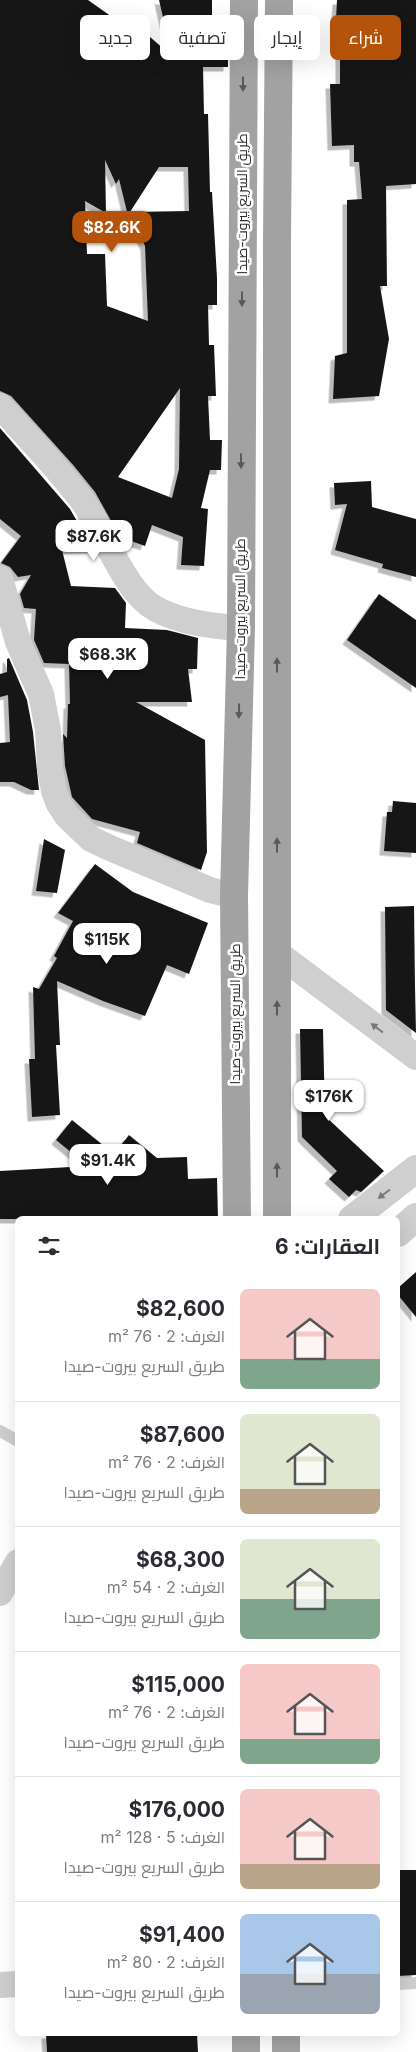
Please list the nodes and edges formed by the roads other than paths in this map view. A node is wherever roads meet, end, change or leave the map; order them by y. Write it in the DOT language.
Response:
graph roads {
  1 [pos="244,0"];
  2 [pos="279,0"];
  3 [pos="0,406"];
  4 [pos="0,578"];
  5 [pos="241,628"];
  6 [pos="234,896"];
  7 [pos="277,953"];
  8 [pos="416,1057"];
  9 [pos="416,1169"];
  10 [pos="237,1216"];
  11 [pos="277,1216"];
  12 [pos="356,1216"];
  13 [pos="416,1217"];
  14 [pos="400,1231"];
  15 [pos="0,1431"];
  16 [pos="15,1439"];
  17 [pos="416,1983"];
  18 [pos="15,1984"];
  19 [pos="400,1984"];
  20 [pos="0,1985"];
  21 [pos="246,2036"];
  22 [pos="286,2036"];
  23 [pos="246,2052"];
  24 [pos="286,2052"];
  1 -- 5 [label="highway, طريق السريع بيروت-صيدا, one-way"];
  7 -- 2 [label="highway, one-way"];
  3 -- 5 [label="street"];
  4 -- 6 [label="street"];
  5 -- 6 [label="highway, طريق السريع بيروت-صيدا, one-way"];
  6 -- 10 [label="highway, طريق السريع بيروت-صيدا"];
  8 -- 7 [label="street, one-way"];
  11 -- 7 [label="highway, one-way"];
  9 -- 12 [label="street, one-way"];
  13 -- 14 [label="street"];
  15 -- 16 [label="lane"];
  17 -- 19 [label="lane"];
  18 -- 20 [label="street"];
  21 -- 23 [label="highway"];
  22 -- 24 [label="highway"];
}
